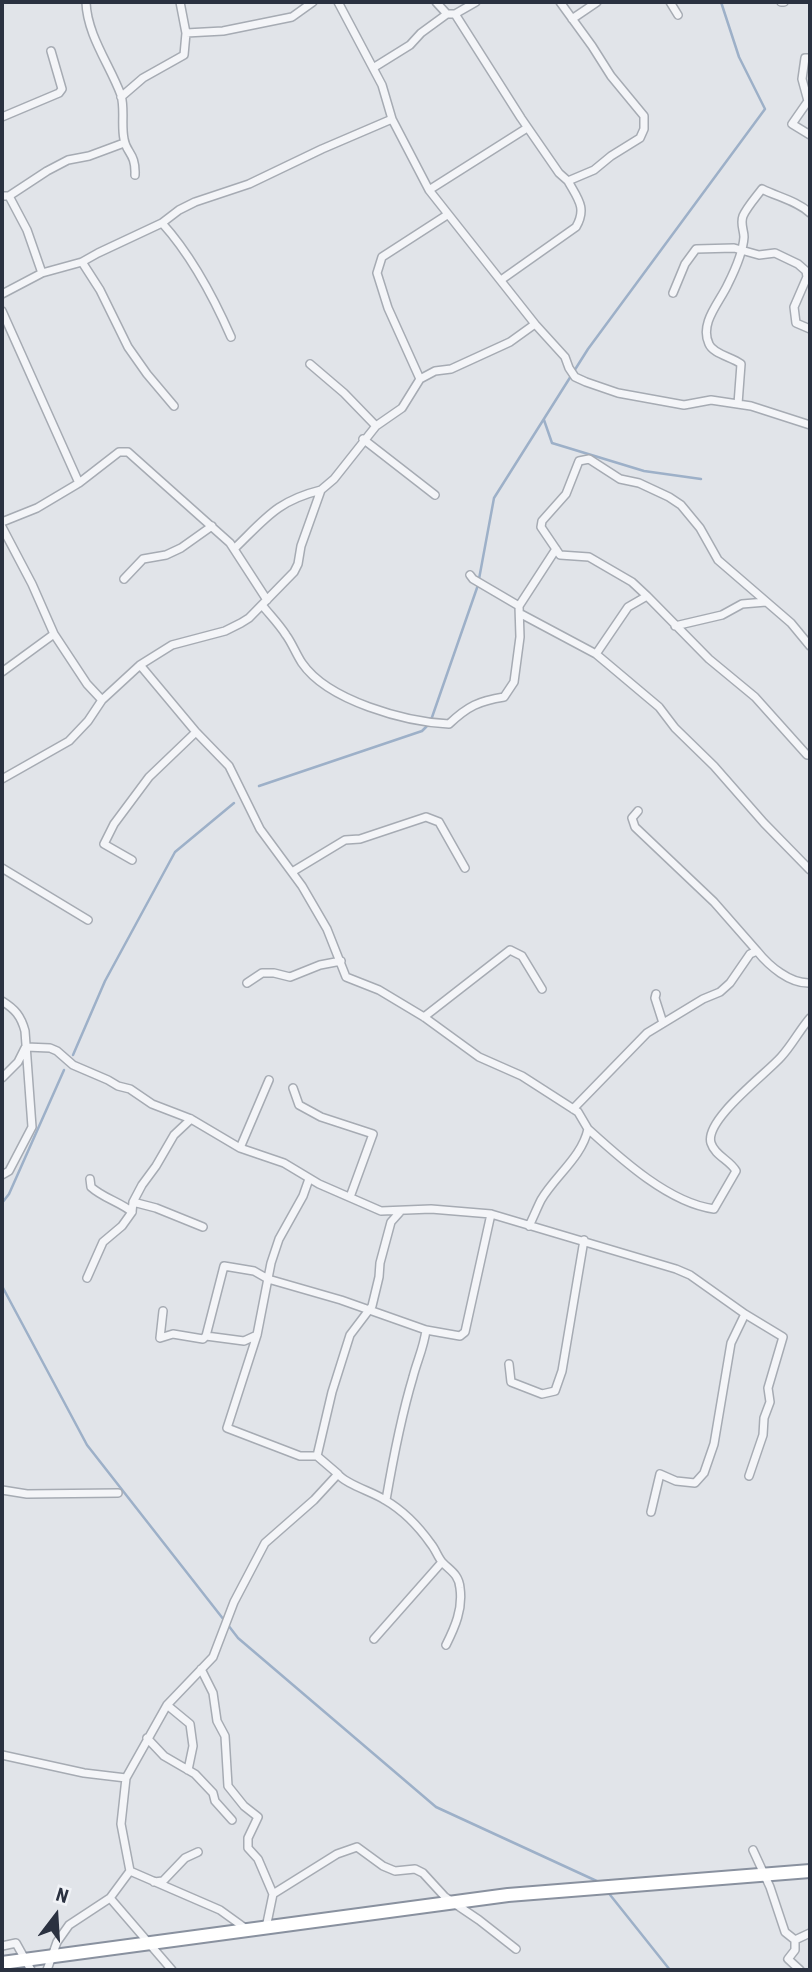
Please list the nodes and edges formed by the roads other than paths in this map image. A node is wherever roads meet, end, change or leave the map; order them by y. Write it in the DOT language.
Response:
graph roads {
  1 [pos="86,2"];
  2 [pos="180,2"];
  3 [pos="313,2"];
  4 [pos="338,2"];
  5 [pos="436,2"];
  6 [pos="476,2"];
  7 [pos="560,2"];
  8 [pos="597,2"];
  9 [pos="670,2"];
  10 [pos="451,14"];
  11 [pos="678,15"];
  12 [pos="572,19"];
  13 [pos="186,33"];
  14 [pos="51,51"];
  15 [pos="810,58"];
  16 [pos="373,68"];
  17 [pos="121,97"];
  18 [pos="2,117"];
  19 [pos="392,119"];
  20 [pos="527,128"];
  21 [pos="810,135"];
  22 [pos="124,143"];
  23 [pos="135,175"];
  24 [pos="568,181"];
  25 [pos="429,190"];
  26 [pos="5,196"];
  27 [pos="810,214"];
  28 [pos="447,215"];
  29 [pos="162,223"];
  30 [pos="741,248"];
  31 [pos="82,262"];
  32 [pos="42,273"];
  33 [pos="501,280"];
  34 [pos="673,293"];
  35 [pos="2,294"];
  36 [pos="2,311"];
  37 [pos="536,324"];
  38 [pos="810,329"];
  39 [pos="231,337"];
  40 [pos="310,364"];
  41 [pos="420,379"];
  42 [pos="738,404"];
  43 [pos="174,406"];
  44 [pos="810,425"];
  45 [pos="376,426"];
  46 [pos="363,439"];
  47 [pos="79,483"];
  48 [pos="321,490"];
  49 [pos="435,495"];
  50 [pos="2,524"];
  51 [pos="212,526"];
  52 [pos="235,548"];
  53 [pos="556,549"];
  54 [pos="470,575"];
  55 [pos="124,579"];
  56 [pos="647,596"];
  57 [pos="265,602"];
  58 [pos="765,602"];
  59 [pos="520,610"];
  60 [pos="675,626"];
  61 [pos="54,634"];
  62 [pos="810,646"];
  63 [pos="596,654"];
  64 [pos="140,665"];
  65 [pos="2,672"];
  66 [pos="102,700"];
  67 [pos="196,732"];
  68 [pos="810,755"];
  69 [pos="2,779"];
  70 [pos="638,811"];
  71 [pos="132,860"];
  72 [pos="465,868"];
  73 [pos="2,869"];
  74 [pos="810,870"];
  75 [pos="292,872"];
  76 [pos="88,920"];
  77 [pos="757,951"];
  78 [pos="341,961"];
  79 [pos="247,983"];
  80 [pos="810,983"];
  81 [pos="542,989"];
  82 [pos="656,993"];
  83 [pos="2,1001"];
  84 [pos="424,1017"];
  85 [pos="810,1018"];
  86 [pos="663,1023"];
  87 [pos="26,1047"];
  88 [pos="2,1078"];
  89 [pos="269,1080"];
  90 [pos="293,1088"];
  91 [pos="573,1109"];
  92 [pos="191,1119"];
  93 [pos="588,1129"];
  94 [pos="240,1148"];
  95 [pos="2,1175"];
  96 [pos="90,1179"];
  97 [pos="309,1179"];
  98 [pos="350,1197"];
  99 [pos="133,1202"];
  100 [pos="132,1212"];
  101 [pos="400,1212"];
  102 [pos="491,1214"];
  103 [pos="529,1226"];
  104 [pos="203,1227"];
  105 [pos="584,1240"];
  106 [pos="87,1278"];
  107 [pos="268,1279"];
  108 [pos="367,1310"];
  109 [pos="163,1311"];
  110 [pos="746,1314"];
  111 [pos="426,1330"];
  112 [pos="257,1335"];
  113 [pos="206,1336"];
  114 [pos="509,1364"];
  115 [pos="317,1456"];
  116 [pos="338,1474"];
  117 [pos="750,1476"];
  118 [pos="2,1490"];
  119 [pos="118,1493"];
  120 [pos="386,1500"];
  121 [pos="651,1512"];
  122 [pos="442,1562"];
  123 [pos="374,1639"];
  124 [pos="446,1645"];
  125 [pos="201,1669"];
  126 [pos="167,1705"];
  127 [pos="147,1738"];
  128 [pos="2,1755"];
  129 [pos="188,1770"];
  130 [pos="126,1778"];
  131 [pos="232,1820"];
  132 [pos="753,1850"];
  133 [pos="198,1852"];
  134 [pos="130,1871"];
  135 [pos="810,1871"];
  136 [pos="154,1882"];
  137 [pos="273,1894"];
  138 [pos="110,1898"];
  139 [pos="810,1933"];
  140 [pos="795,1940"];
  141 [pos="2,1946"];
  142 [pos="516,1949"];
  143 [pos="2,1963"];
  144 [pos="31,1970"];
  145 [pos="47,1970"];
  146 [pos="173,1970"];
  147 [pos="800,1970"];
  1 -- 17 [label="street"];
  2 -- 13 [label="street"];
  3 -- 13 [label="street"];
  4 -- 16 [label="street"];
  5 -- 10 [label="street"];
  6 -- 10 [label="street"];
  7 -- 12 [label="street"];
  8 -- 12 [label="street"];
  9 -- 11 [label="street"];
  10 -- 16 [label="street"];
  10 -- 20 [label="street"];
  12 -- 24 [label="street"];
  13 -- 17 [label="street"];
  14 -- 18 [label="street"];
  15 -- 21 [label="street"];
  16 -- 19 [label="street"];
  17 -- 22 [label="street"];
  19 -- 25 [label="street"];
  19 -- 29 [label="street"];
  20 -- 24 [label="street"];
  20 -- 25 [label="street"];
  22 -- 23 [label="street"];
  22 -- 26 [label="street"];
  24 -- 33 [label="street"];
  25 -- 28 [label="street"];
  26 -- 32 [label="street"];
  27 -- 30 [label="street"];
  28 -- 33 [label="street"];
  28 -- 41 [label="street"];
  29 -- 31 [label="street"];
  29 -- 39 [label="street"];
  30 -- 34 [label="street"];
  30 -- 38 [label="street"];
  30 -- 42 [label="street"];
  31 -- 32 [label="street"];
  31 -- 43 [label="street"];
  32 -- 35 [label="street"];
  33 -- 37 [label="street"];
  36 -- 47 [label="street"];
  37 -- 41 [label="street"];
  37 -- 42 [label="street"];
  40 -- 45 [label="street"];
  41 -- 45 [label="street"];
  42 -- 44 [label="street"];
  45 -- 46 [label="street"];
  46 -- 48 [label="street"];
  46 -- 49 [label="street"];
  47 -- 50 [label="street"];
  47 -- 51 [label="street"];
  48 -- 52 [label="street"];
  48 -- 57 [label="street"];
  50 -- 61 [label="street"];
  51 -- 52 [label="street"];
  51 -- 55 [label="street"];
  52 -- 57 [label="street"];
  53 -- 56 [label="street"];
  53 -- 58 [label="street"];
  53 -- 59 [label="street"];
  54 -- 59 [label="street"];
  56 -- 60 [label="street"];
  56 -- 63 [label="street"];
  57 -- 59 [label="street"];
  57 -- 64 [label="street"];
  58 -- 60 [label="street"];
  58 -- 62 [label="street"];
  59 -- 63 [label="street"];
  60 -- 68 [label="street"];
  61 -- 65 [label="street"];
  61 -- 66 [label="street"];
  63 -- 74 [label="street"];
  64 -- 66 [label="street"];
  64 -- 67 [label="street"];
  66 -- 69 [label="street"];
  67 -- 71 [label="street"];
  67 -- 75 [label="street"];
  70 -- 77 [label="street"];
  72 -- 75 [label="street"];
  73 -- 76 [label="street"];
  75 -- 78 [label="street"];
  77 -- 80 [label="street"];
  77 -- 86 [label="street"];
  78 -- 79 [label="street"];
  78 -- 84 [label="street"];
  81 -- 84 [label="street"];
  82 -- 86 [label="street"];
  83 -- 87 [label="street"];
  84 -- 91 [label="street"];
  85 -- 93 [label="street"];
  86 -- 91 [label="street"];
  87 -- 88 [label="street"];
  87 -- 92 [label="street"];
  87 -- 95 [label="street"];
  89 -- 94 [label="street"];
  90 -- 98 [label="street"];
  91 -- 93 [label="street"];
  92 -- 94 [label="street"];
  92 -- 99 [label="street"];
  93 -- 103 [label="street"];
  94 -- 97 [label="street"];
  96 -- 100 [label="street"];
  97 -- 98 [label="street"];
  97 -- 107 [label="street"];
  98 -- 101 [label="street"];
  99 -- 100 [label="street"];
  99 -- 104 [label="street"];
  100 -- 106 [label="street"];
  101 -- 102 [label="street"];
  101 -- 108 [label="street"];
  102 -- 103 [label="street"];
  102 -- 111 [label="street"];
  103 -- 105 [label="street"];
  105 -- 110 [label="street"];
  105 -- 114 [label="street"];
  107 -- 108 [label="street"];
  107 -- 112 [label="street"];
  107 -- 113 [label="street"];
  108 -- 111 [label="street"];
  108 -- 115 [label="street"];
  109 -- 113 [label="street"];
  110 -- 117 [label="street"];
  110 -- 121 [label="street"];
  111 -- 120 [label="street"];
  112 -- 113 [label="street"];
  112 -- 115 [label="street"];
  115 -- 116 [label="street"];
  116 -- 120 [label="street"];
  116 -- 125 [label="street"];
  118 -- 119 [label="street"];
  120 -- 122 [label="street"];
  122 -- 123 [label="street"];
  122 -- 124 [label="street"];
  125 -- 126 [label="street"];
  125 -- 137 [label="street"];
  126 -- 127 [label="street"];
  126 -- 129 [label="street"];
  127 -- 129 [label="street"];
  127 -- 130 [label="street"];
  128 -- 130 [label="street"];
  129 -- 131 [label="street"];
  130 -- 134 [label="street"];
  132 -- 140 [label="street"];
  133 -- 136 [label="street"];
  134 -- 136 [label="street"];
  134 -- 138 [label="street"];
  135 -- 143 [label="highway"];
  136 -- 137 [label="street"];
  137 -- 142 [label="street"];
  138 -- 145 [label="street"];
  138 -- 146 [label="street"];
  139 -- 140 [label="street"];
  140 -- 147 [label="street"];
  141 -- 144 [label="street"];
}
